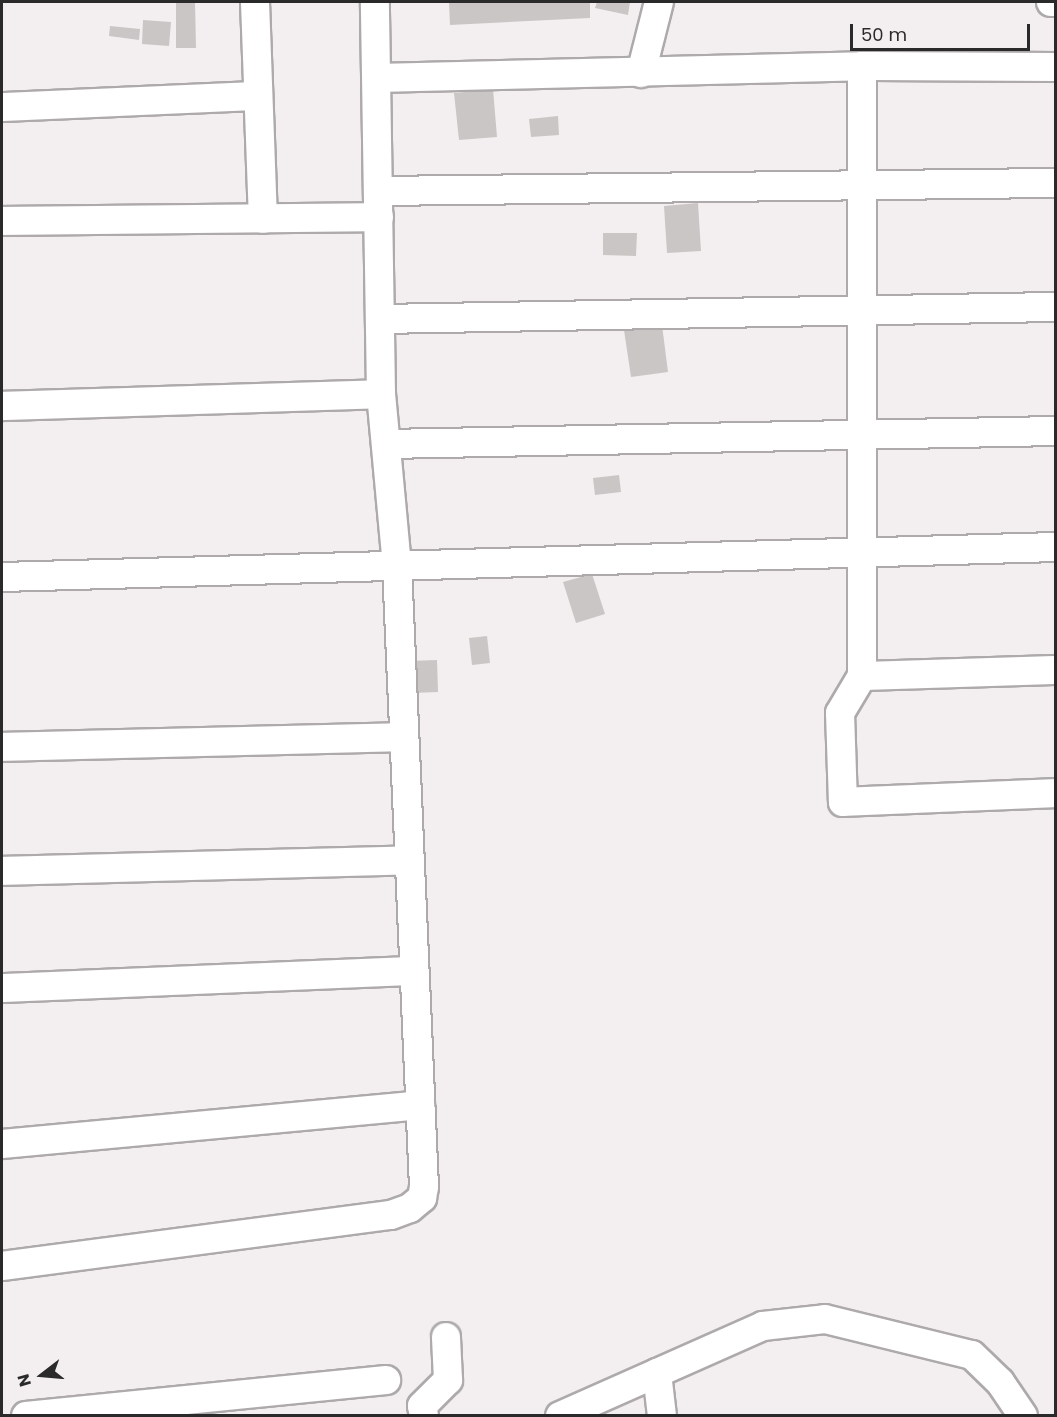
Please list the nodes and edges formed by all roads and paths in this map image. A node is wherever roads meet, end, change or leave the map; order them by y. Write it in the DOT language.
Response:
graph roads {
  1 [pos="255,2"];
  2 [pos="375,2"];
  3 [pos="659,2"];
  4 [pos="1051,2"];
  5 [pos="1056,2"];
  6 [pos="862,66"];
  7 [pos="1056,67"];
  8 [pos="641,73"];
  9 [pos="377,78"];
  10 [pos="258,96"];
  11 [pos="2,107"];
  12 [pos="1056,183"];
  13 [pos="862,185"];
  14 [pos="379,204"];
  15 [pos="263,219"];
  16 [pos="2,221"];
  17 [pos="1056,307"];
  18 [pos="862,310"];
  19 [pos="380,319"];
  20 [pos="381,394"];
  21 [pos="2,406"];
  22 [pos="1056,430"];
  23 [pos="862,434"];
  24 [pos="386,444"];
  25 [pos="1056,547"];
  26 [pos="862,552"];
  27 [pos="397,566"];
  28 [pos="2,577"];
  29 [pos="1056,670"];
  30 [pos="862,676"];
  31 [pos="404,737"];
  32 [pos="2,747"];
  33 [pos="1056,793"];
  34 [pos="409,860"];
  35 [pos="2,871"];
  36 [pos="414,970"];
  37 [pos="2,988"];
  38 [pos="420,1105"];
  39 [pos="2,1144"];
  40 [pos="2,1266"];
  41 [pos="446,1337"];
  42 [pos="657,1373"];
  43 [pos="386,1380"];
  44 [pos="194,1408"];
  45 [pos="26,1416"];
  46 [pos="424,1416"];
  47 [pos="560,1416"];
  48 [pos="662,1416"];
  49 [pos="1023,1416"];
  1 -- 10 [label="street"];
  2 -- 9 [label="street"];
  3 -- 8 [label="street"];
  4 -- 5 [label="street"];
  6 -- 7 [label="street"];
  6 -- 8 [label="street"];
  6 -- 13 [label="street"];
  8 -- 9 [label="street"];
  9 -- 14 [label="street"];
  10 -- 11 [label="street"];
  10 -- 15 [label="street"];
  12 -- 13 [label="street"];
  13 -- 14 [label="street"];
  13 -- 18 [label="street"];
  14 -- 15 [label="street"];
  14 -- 19 [label="street"];
  15 -- 16 [label="street"];
  17 -- 18 [label="street"];
  18 -- 19 [label="street"];
  18 -- 23 [label="street"];
  19 -- 20 [label="street"];
  20 -- 21 [label="street"];
  20 -- 24 [label="street"];
  22 -- 23 [label="street"];
  23 -- 24 [label="street"];
  23 -- 26 [label="street"];
  24 -- 27 [label="street"];
  25 -- 26 [label="street"];
  26 -- 27 [label="street"];
  26 -- 30 [label="street"];
  27 -- 28 [label="street"];
  27 -- 31 [label="street"];
  29 -- 30 [label="street"];
  30 -- 33 [label="street"];
  31 -- 32 [label="street"];
  31 -- 34 [label="street"];
  34 -- 35 [label="street"];
  34 -- 36 [label="street"];
  36 -- 37 [label="street"];
  36 -- 38 [label="street"];
  38 -- 39 [label="street"];
  38 -- 40 [label="street"];
  41 -- 46 [label="street"];
  42 -- 47 [label="street"];
  42 -- 48 [label="street"];
  42 -- 49 [label="street"];
  43 -- 44 [label="street"];
  44 -- 45 [label="street"];
}
